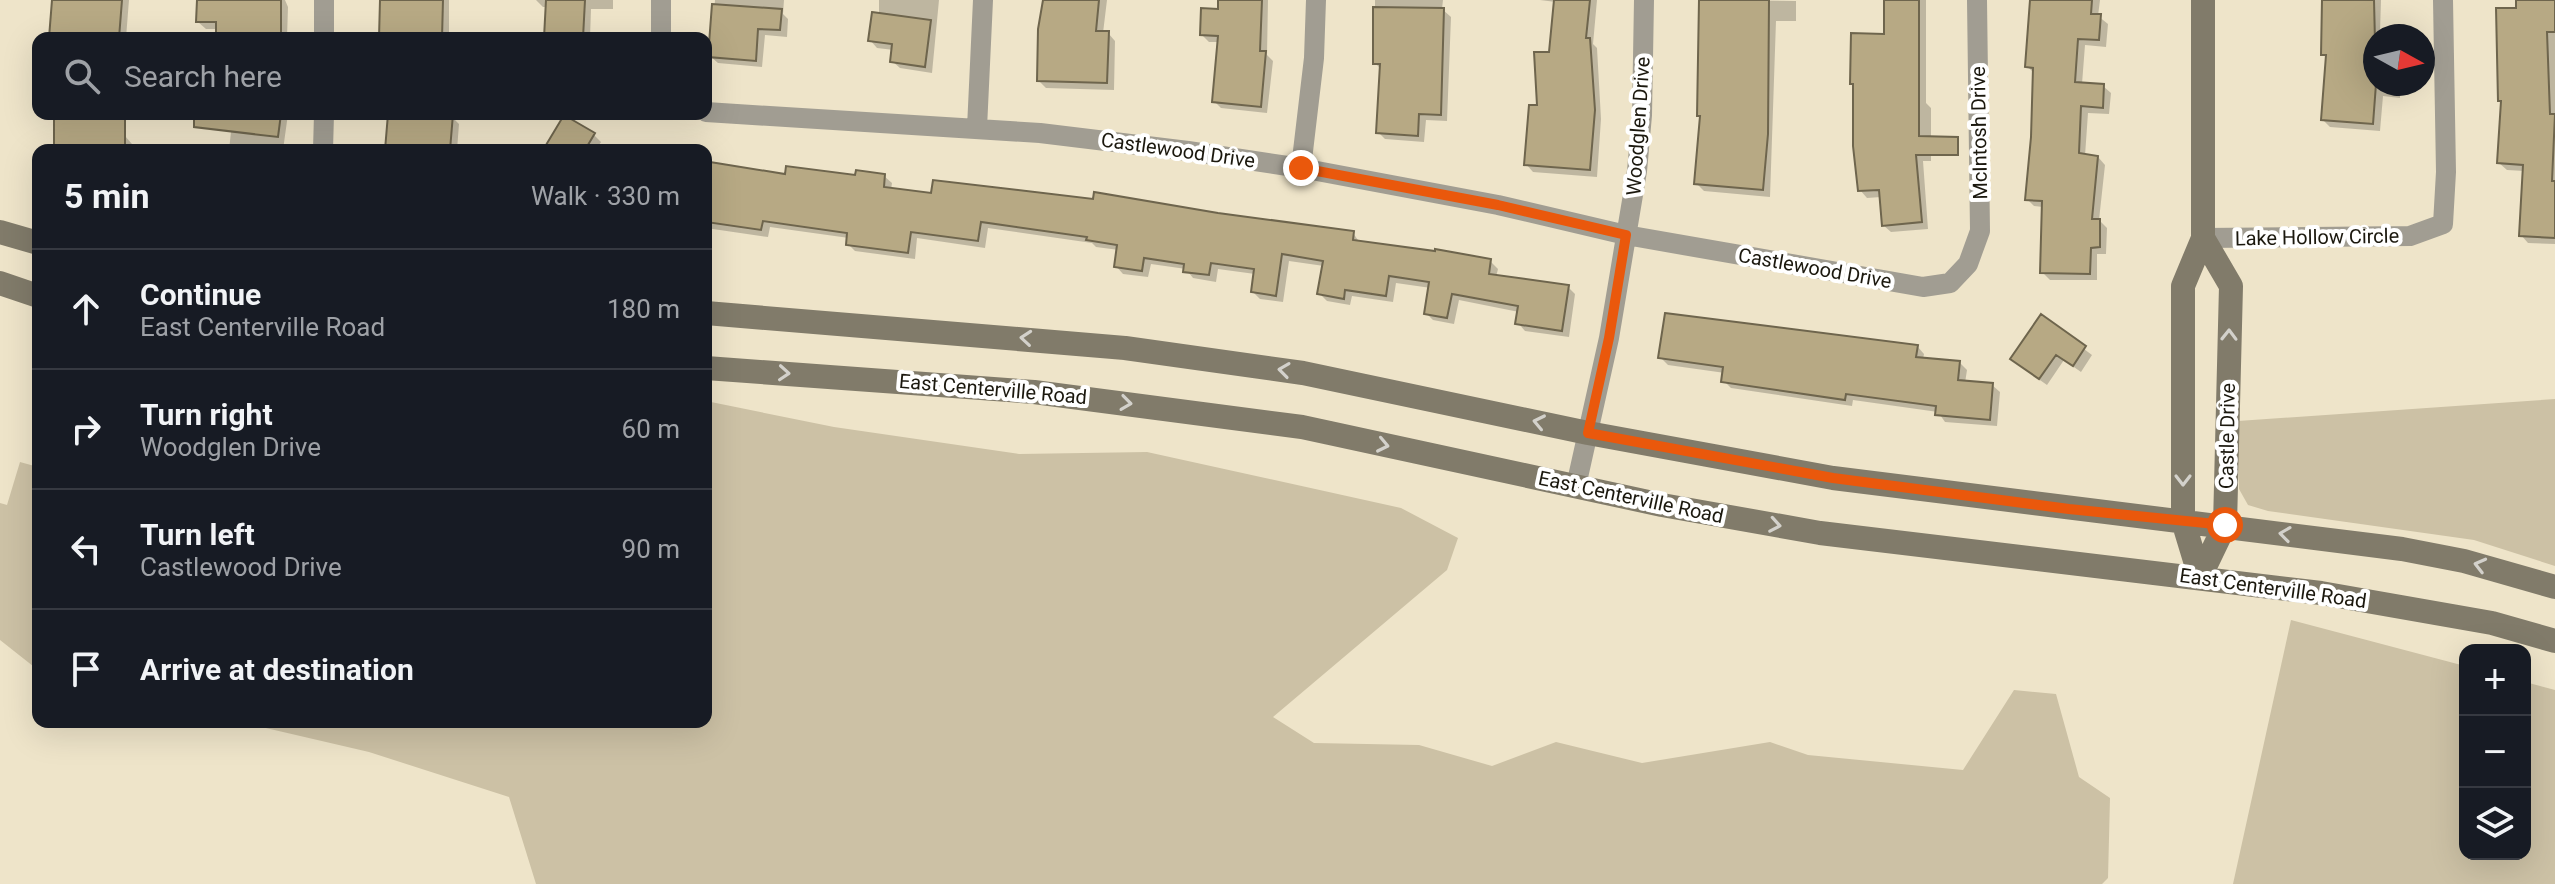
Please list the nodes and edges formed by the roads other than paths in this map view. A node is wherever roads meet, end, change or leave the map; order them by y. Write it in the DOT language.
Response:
graph roads {
  1 [pos="324,0"];
  2 [pos="661,0"];
  3 [pos="983,0"];
  4 [pos="1316,0"];
  5 [pos="1644,0"];
  6 [pos="1977,0"];
  7 [pos="2203,0"];
  8 [pos="2443,0"];
  9 [pos="324,32"];
  10 [pos="661,32"];
  11 [pos="712,112"];
  12 [pos="324,120"];
  13 [pos="977,128"];
  14 [pos="323,144"];
  15 [pos="1301,168"];
  16 [pos="0,232"];
  17 [pos="1626,235"];
  18 [pos="2203,238"];
  19 [pos="32,241"];
  20 [pos="1968,264"];
  21 [pos="0,283"];
  22 [pos="32,294"];
  23 [pos="712,314"];
  24 [pos="712,368"];
  25 [pos="1588,433"];
  26 [pos="1576,486"];
  27 [pos="2183,521"];
  28 [pos="2225,525"];
  29 [pos="2200,577"];
  30 [pos="2555,587"];
  31 [pos="2555,641"];
  1 -- 9 [label="street"];
  2 -- 10 [label="street"];
  3 -- 13 [label="street"];
  4 -- 15 [label="street"];
  5 -- 17 [label="street, Woodglen Drive"];
  6 -- 20 [label="street, McIntosh Drive"];
  7 -- 18 [label="main road"];
  8 -- 18 [label="street, Lake Hollow Circle"];
  11 -- 13 [label="street, Castlewood Drive"];
  12 -- 14 [label="street"];
  13 -- 15 [label="street, Castlewood Drive"];
  15 -- 17 [label="street, Castlewood Drive"];
  16 -- 19 [label="main road"];
  17 -- 20 [label="street, Castlewood Drive"];
  17 -- 25 [label="street, Woodglen Drive"];
  18 -- 27 [label="main road, one-way"];
  28 -- 18 [label="main road, Castle Drive, one-way"];
  21 -- 22 [label="main road"];
  25 -- 23 [label="main road, one-way"];
  24 -- 26 [label="main road, East Centerville Road, one-way"];
  25 -- 26 [label="street, Woodglen Drive"];
  25 -- 27 [label="main road"];
  26 -- 29 [label="main road, East Centerville Road, one-way"];
  27 -- 28 [label="main road"];
  27 -- 29 [label="main road"];
  28 -- 29 [label="main road, Castle Drive"];
  30 -- 28 [label="main road, one-way"];
  29 -- 31 [label="main road, East Centerville Road"];
}
